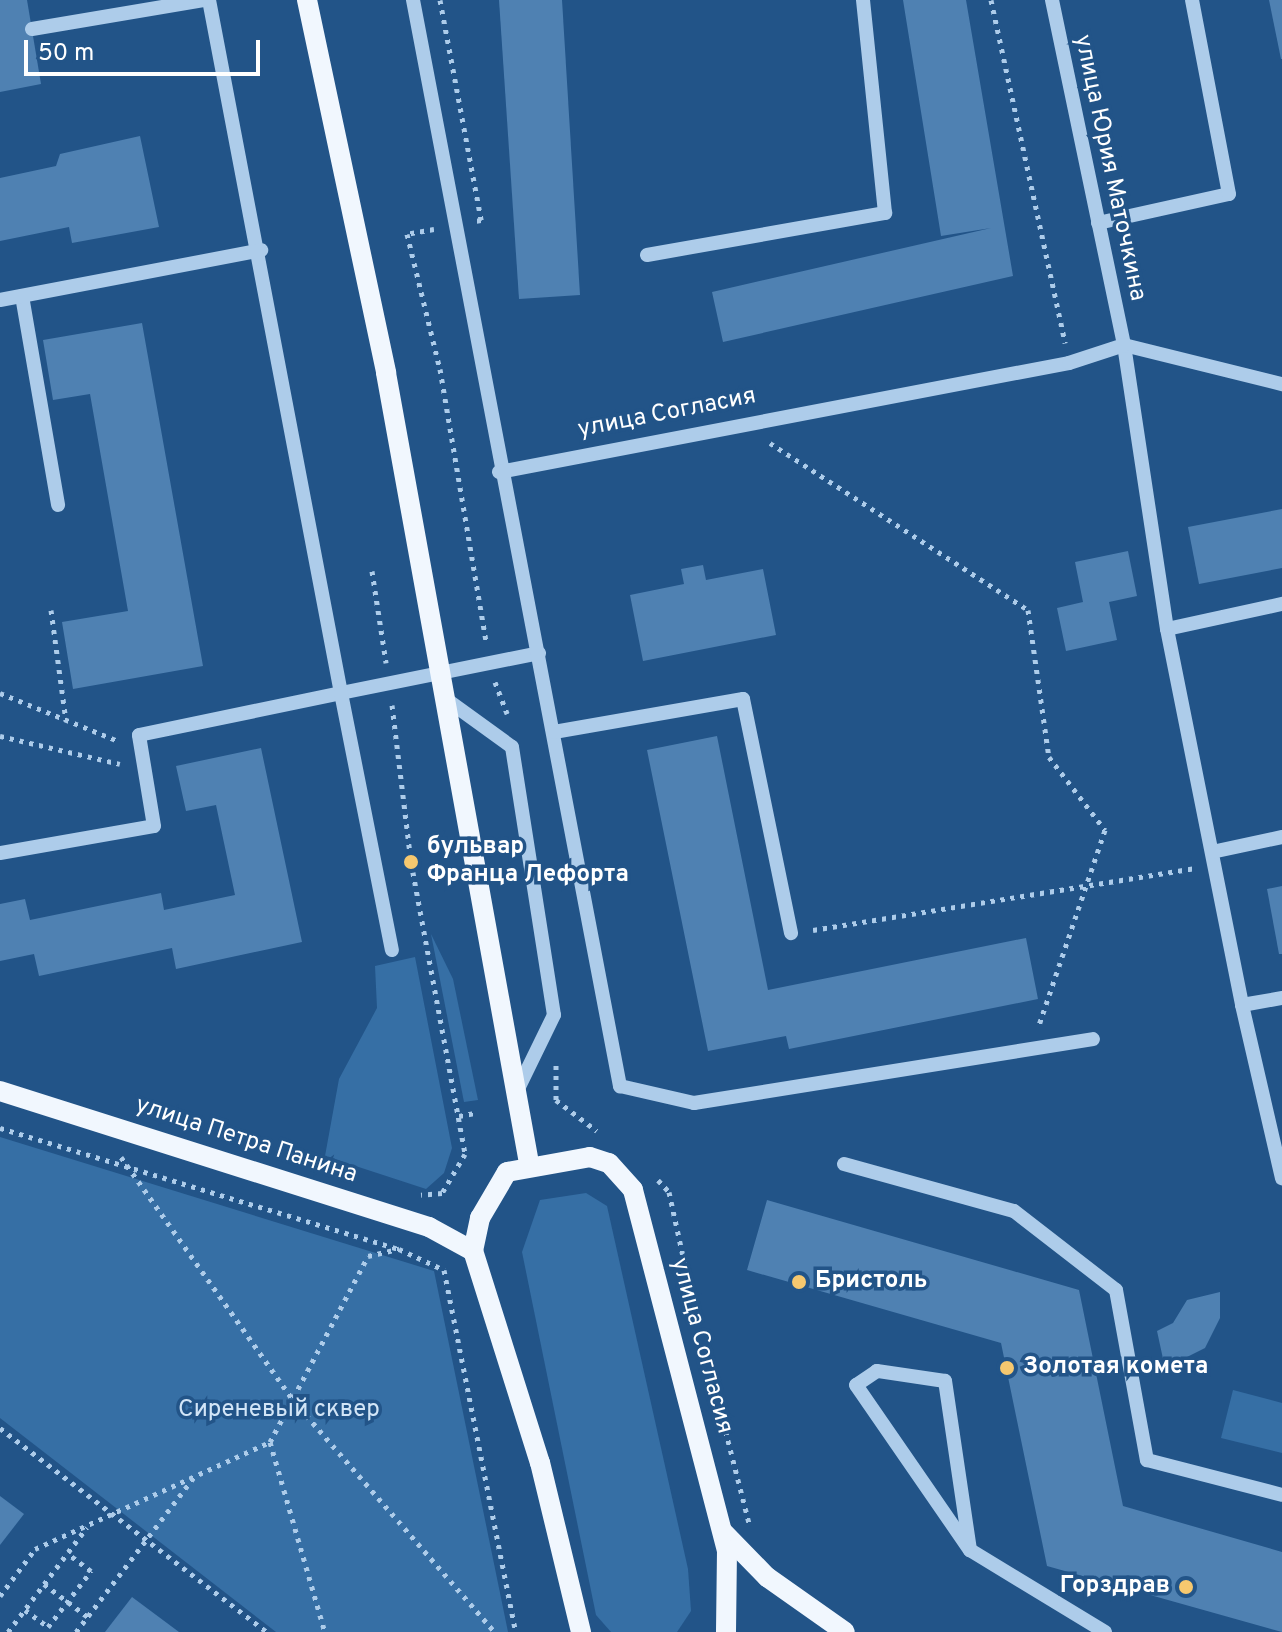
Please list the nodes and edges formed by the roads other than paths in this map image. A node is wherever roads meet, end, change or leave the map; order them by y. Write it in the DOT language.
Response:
graph roads {
  1 [pos="207,0"];
  2 [pos="307,0"];
  3 [pos="413,0"];
  4 [pos="863,0"];
  5 [pos="1052,0"];
  6 [pos="1192,0"];
  7 [pos="32,29"];
  8 [pos="1098,223"];
  9 [pos="261,250"];
  10 [pos="647,255"];
  11 [pos="22,296"];
  12 [pos="0,300"];
  13 [pos="1124,345"];
  14 [pos="1282,384"];
  15 [pos="499,472"];
  16 [pos="58,505"];
  17 [pos="1282,604"];
  18 [pos="1167,629"];
  19 [pos="539,653"];
  20 [pos="441,674"];
  21 [pos="341,693"];
  22 [pos="443,697"];
  23 [pos="554,732"];
  24 [pos="1282,837"];
  25 [pos="0,853"];
  26 [pos="1213,859"];
  27 [pos="791,933"];
  28 [pos="392,950"];
  29 [pos="1282,998"];
  30 [pos="1242,1005"];
  31 [pos="1093,1039"];
  32 [pos="0,1091"];
  33 [pos="517,1091"];
  34 [pos="529,1163"];
  35 [pos="844,1164"];
  36 [pos="1282,1178"];
  37 [pos="473,1251"];
  38 [pos="1282,1495"];
  39 [pos="722,1530"];
  40 [pos="970,1550"];
  41 [pos="581,1632"];
  42 [pos="726,1632"];
  43 [pos="845,1632"];
  44 [pos="1105,1632"];
  1 -- 7 [label="street"];
  1 -- 9 [label="street"];
  2 -- 20 [label="main road"];
  3 -- 15 [label="street"];
  4 -- 10 [label="street"];
  5 -- 8 [label="street, улица Юрия Маточкина"];
  6 -- 8 [label="street"];
  8 -- 13 [label="street, улица Юрия Маточкина"];
  9 -- 11 [label="street"];
  9 -- 21 [label="street"];
  11 -- 12 [label="street"];
  11 -- 16 [label="street"];
  13 -- 14 [label="street"];
  13 -- 15 [label="street, улица Согласия"];
  13 -- 18 [label="street, улица Юрия Маточкина"];
  15 -- 19 [label="street"];
  17 -- 18 [label="street"];
  18 -- 26 [label="street, улица Юрия Маточкина"];
  19 -- 20 [label="street"];
  19 -- 23 [label="street"];
  20 -- 21 [label="street"];
  20 -- 22 [label="main road"];
  21 -- 25 [label="street"];
  21 -- 28 [label="street"];
  22 -- 33 [label="main road"];
  22 -- 33 [label="street"];
  23 -- 27 [label="street"];
  23 -- 31 [label="street"];
  24 -- 26 [label="street"];
  26 -- 30 [label="street, улица Юрия Маточкина"];
  29 -- 30 [label="street"];
  30 -- 36 [label="street, улица Юрия Маточкина"];
  32 -- 37 [label="main road, улица Петра Панина"];
  33 -- 34 [label="main road"];
  34 -- 37 [label="main road"];
  34 -- 39 [label="main road, улица Согласия"];
  35 -- 38 [label="street"];
  37 -- 41 [label="main road"];
  39 -- 42 [label="main road, улица Согласия"];
  39 -- 43 [label="main road"];
  40 -- 40 [label="street"];
  40 -- 44 [label="street"];
}
